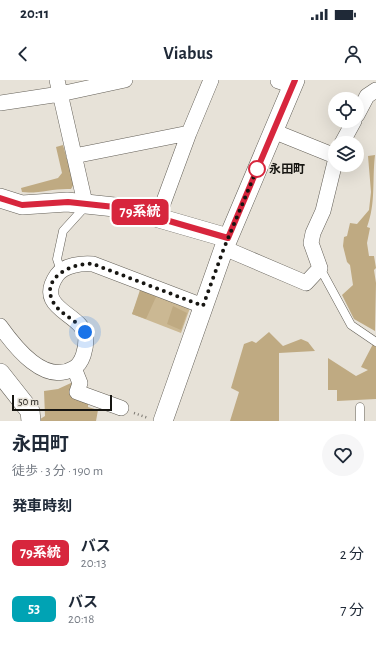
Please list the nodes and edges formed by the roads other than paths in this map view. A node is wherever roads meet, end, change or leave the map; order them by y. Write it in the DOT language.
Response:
graph roads {
  1 [pos="125,80"];
  2 [pos="211,80"];
  3 [pos="289,82"];
  4 [pos="58,87"];
  5 [pos="376,90"];
  6 [pos="364,102"];
  7 [pos="0,103"];
  8 [pos="273,131"];
  9 [pos="189,133"];
  10 [pos="328,153"];
  11 [pos="74,156"];
  12 [pos="332,172"];
  13 [pos="0,198"];
  14 [pos="85,203"];
  15 [pos="158,217"];
  16 [pos="226,243"];
  17 [pos="320,268"];
  18 [pos="62,271"];
  19 [pos="203,306"];
  20 [pos="0,326"];
  21 [pos="376,342"];
  22 [pos="74,368"];
  23 [pos="0,373"];
  24 [pos="360,407"];
  25 [pos="121,408"];
  26 [pos="31,421"];
  27 [pos="157,421"];
  28 [pos="360,421"];
  1 -- 4 [label="street"];
  2 -- 9 [label="street"];
  3 -- 8 [label="street"];
  4 -- 7 [label="street"];
  4 -- 11 [label="street"];
  5 -- 6 [label="street"];
  8 -- 10 [label="street"];
  8 -- 16 [label="street"];
  9 -- 11 [label="street"];
  9 -- 15 [label="street"];
  11 -- 14 [label="street"];
  12 -- 17 [label="street"];
  13 -- 14 [label="street"];
  14 -- 15 [label="street"];
  14 -- 18 [label="lane"];
  15 -- 16 [label="street"];
  16 -- 17 [label="street"];
  16 -- 19 [label="street"];
  17 -- 21 [label="lane"];
  18 -- 19 [label="street"];
  18 -- 22 [label="street"];
  19 -- 27 [label="street"];
  20 -- 22 [label="street"];
  22 -- 25 [label="street"];
  23 -- 26 [label="street"];
  24 -- 28 [label="lane"];
}
